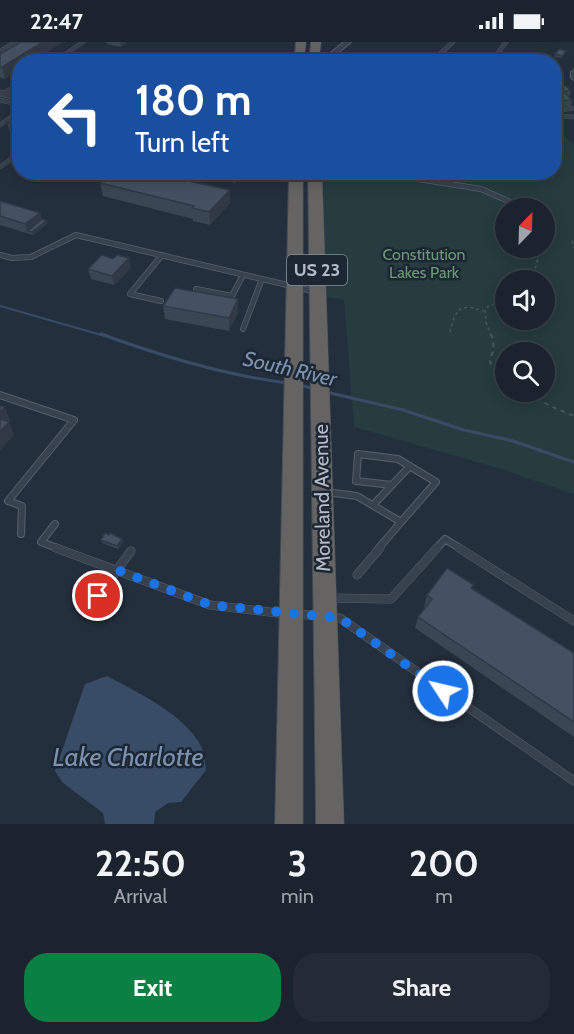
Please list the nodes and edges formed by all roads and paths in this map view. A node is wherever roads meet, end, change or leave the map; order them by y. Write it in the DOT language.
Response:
graph roads {
  1 [pos="16,42"];
  2 [pos="83,42"];
  3 [pos="348,42"];
  4 [pos="453,42"];
  5 [pos="0,51"];
  6 [pos="334,51"];
  7 [pos="66,54"];
  8 [pos="320,54"];
  9 [pos="320,54"];
  10 [pos="443,54"];
  11 [pos="574,72"];
  12 [pos="574,78"];
  13 [pos="296,180"];
  14 [pos="315,180"];
  15 [pos="425,180"];
  16 [pos="501,198"];
  17 [pos="572,241"];
  18 [pos="574,248"];
  19 [pos="0,255"];
  20 [pos="162,255"];
  21 [pos="243,275"];
  22 [pos="262,279"];
  23 [pos="295,287"];
  24 [pos="196,289"];
  25 [pos="318,292"];
  26 [pos="161,301"];
  27 [pos="495,304"];
  28 [pos="484,312"];
  29 [pos="243,328"];
  30 [pos="450,332"];
  31 [pos="495,345"];
  32 [pos="495,345"];
  33 [pos="495,372"];
  34 [pos="0,395"];
  35 [pos="544,402"];
  36 [pos="574,416"];
  37 [pos="410,466"];
  38 [pos="392,485"];
  39 [pos="322,492"];
  40 [pos="374,504"];
  41 [pos="402,522"];
  42 [pos="55,524"];
  43 [pos="21,534"];
  44 [pos="131,551"];
  45 [pos="117,570"];
  46 [pos="357,575"];
  47 [pos="98,596"];
  48 [pos="324,607"];
  49 [pos="291,614"];
  50 [pos="574,621"];
  51 [pos="574,781"];
  52 [pos="289,824"];
  53 [pos="330,824"];
  1 -- 5 [label="lane"];
  2 -- 7 [label="lane"];
  3 -- 6 [label="street"];
  4 -- 10 [label="lane"];
  6 -- 8 [label="street"];
  6 -- 9 [label="street"];
  11 -- 12 [label="street"];
  13 -- 23 [label="highway, Moreland Avenue / US 23"];
  14 -- 25 [label="highway, Moreland Avenue / US 23"];
  15 -- 16 [label="lane"];
  17 -- 18 [label="path"];
  19 -- 20 [label="lane"];
  20 -- 21 [label="lane"];
  20 -- 26 [label="lane"];
  21 -- 22 [label="lane"];
  21 -- 24 [label="lane"];
  22 -- 23 [label="lane"];
  22 -- 29 [label="lane"];
  23 -- 25 [label="lane"];
  23 -- 49 [label="highway, Moreland Avenue / US 23"];
  25 -- 39 [label="highway, Moreland Avenue / US 23"];
  27 -- 28 [label="path"];
  28 -- 30 [label="path"];
  28 -- 32 [label="path"];
  31 -- 33 [label="path"];
  34 -- 43 [label="lane"];
  35 -- 36 [label="path"];
  37 -- 38 [label="lane"];
  37 -- 38 [label="lane"];
  37 -- 41 [label="lane"];
  38 -- 40 [label="lane"];
  39 -- 40 [label="lane"];
  39 -- 48 [label="highway, Moreland Avenue / US 23"];
  40 -- 41 [label="lane"];
  41 -- 46 [label="lane"];
  42 -- 45 [label="lane"];
  44 -- 45 [label="lane"];
  45 -- 47 [label="lane"];
  45 -- 49 [label="lane"];
  48 -- 49 [label="lane"];
  48 -- 50 [label="lane"];
  48 -- 51 [label="lane"];
  48 -- 53 [label="highway, Moreland Avenue / US 23"];
  49 -- 52 [label="highway, Moreland Avenue / US 23"];
}
